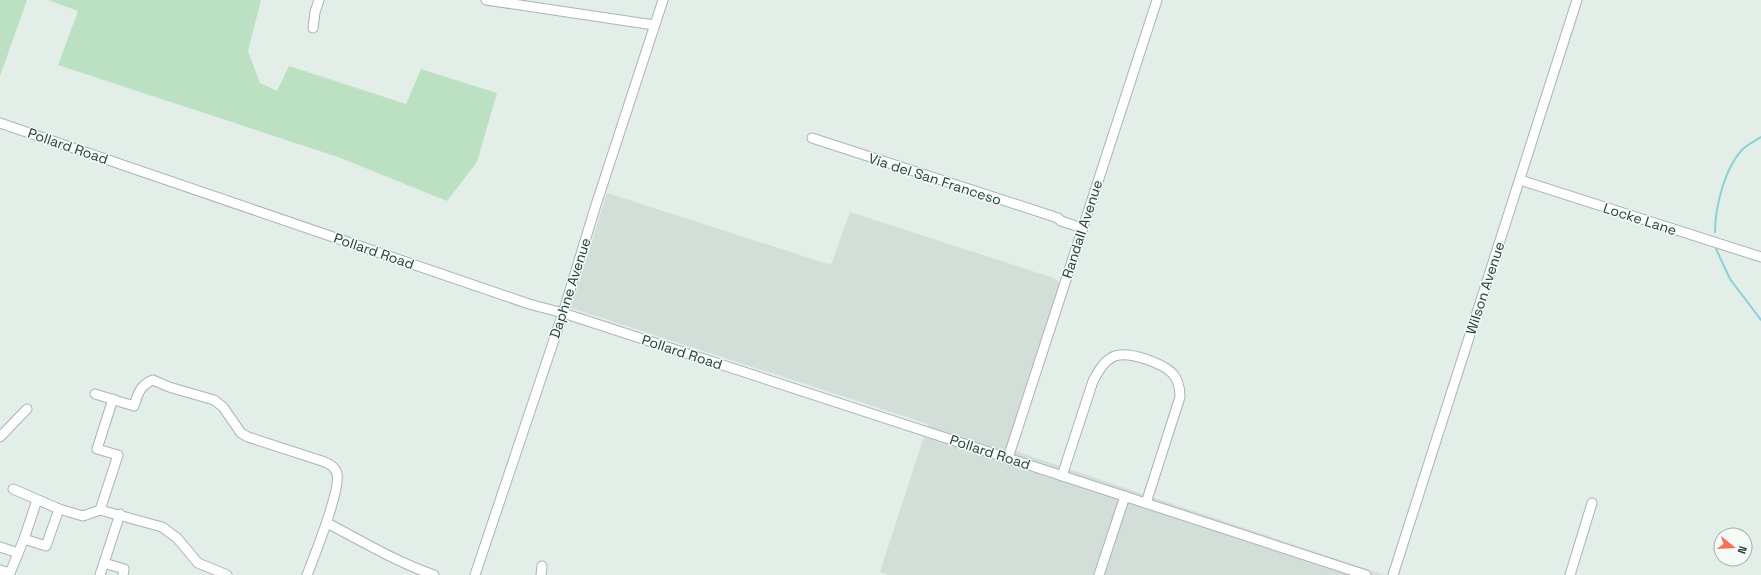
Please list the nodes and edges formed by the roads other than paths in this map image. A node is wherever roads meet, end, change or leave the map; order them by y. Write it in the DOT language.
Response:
graph roads {
  1 [pos="319,0"];
  2 [pos="486,0"];
  3 [pos="663,0"];
  4 [pos="1156,0"];
  5 [pos="1577,0"];
  6 [pos="654,25"];
  7 [pos="313,28"];
  8 [pos="0,123"];
  9 [pos="812,138"];
  10 [pos="1520,180"];
  11 [pos="1082,226"];
  12 [pos="1761,257"];
  13 [pos="563,313"];
  14 [pos="95,394"];
  15 [pos="113,399"];
  16 [pos="27,409"];
  17 [pos="0,437"];
  18 [pos="1008,458"];
  19 [pos="1062,476"];
  20 [pos="12,489"];
  21 [pos="1125,496"];
  22 [pos="37,500"];
  23 [pos="1146,503"];
  24 [pos="1592,503"];
  25 [pos="59,509"];
  26 [pos="100,510"];
  27 [pos="120,514"];
  28 [pos="327,523"];
  29 [pos="24,539"];
  30 [pos="0,547"];
  31 [pos="18,553"];
  32 [pos="104,563"];
  33 [pos="408,566"];
  34 [pos="0,570"];
  35 [pos="100,575"];
  36 [pos="123,575"];
  37 [pos="227,575"];
  38 [pos="307,575"];
  39 [pos="419,575"];
  40 [pos="434,575"];
  41 [pos="475,575"];
  42 [pos="1099,575"];
  43 [pos="1366,575"];
  44 [pos="1393,575"];
  45 [pos="1570,575"];
  1 -- 7 [label="street"];
  2 -- 6 [label="street"];
  3 -- 6 [label="street, Daphne Avenue"];
  4 -- 11 [label="street, Randall Avenue"];
  5 -- 10 [label="street, Wilson Avenue"];
  6 -- 13 [label="street, Daphne Avenue"];
  8 -- 13 [label="street, Pollard Road"];
  9 -- 11 [label="street, Via del San Franceso"];
  10 -- 12 [label="street, Locke Lane"];
  10 -- 44 [label="street, Wilson Avenue"];
  11 -- 18 [label="street, Randall Avenue"];
  13 -- 18 [label="street, Pollard Road"];
  13 -- 41 [label="street, Daphne Avenue"];
  14 -- 15 [label="street"];
  15 -- 26 [label="street"];
  15 -- 28 [label="street"];
  16 -- 17 [label="street"];
  18 -- 19 [label="street, Pollard Road"];
  19 -- 21 [label="street, Pollard Road"];
  19 -- 23 [label="street"];
  20 -- 22 [label="street"];
  21 -- 23 [label="street, Pollard Road"];
  21 -- 42 [label="street"];
  22 -- 25 [label="street"];
  22 -- 29 [label="street"];
  23 -- 43 [label="street, Pollard Road"];
  24 -- 45 [label="street"];
  25 -- 26 [label="street"];
  25 -- 29 [label="street"];
  26 -- 27 [label="street"];
  27 -- 32 [label="street"];
  27 -- 37 [label="street"];
  28 -- 33 [label="street"];
  28 -- 38 [label="street"];
  29 -- 31 [label="street"];
  30 -- 31 [label="street"];
  31 -- 34 [label="street"];
  32 -- 35 [label="street"];
  32 -- 36 [label="street"];
  33 -- 39 [label="street"];
  33 -- 40 [label="street"];
}
